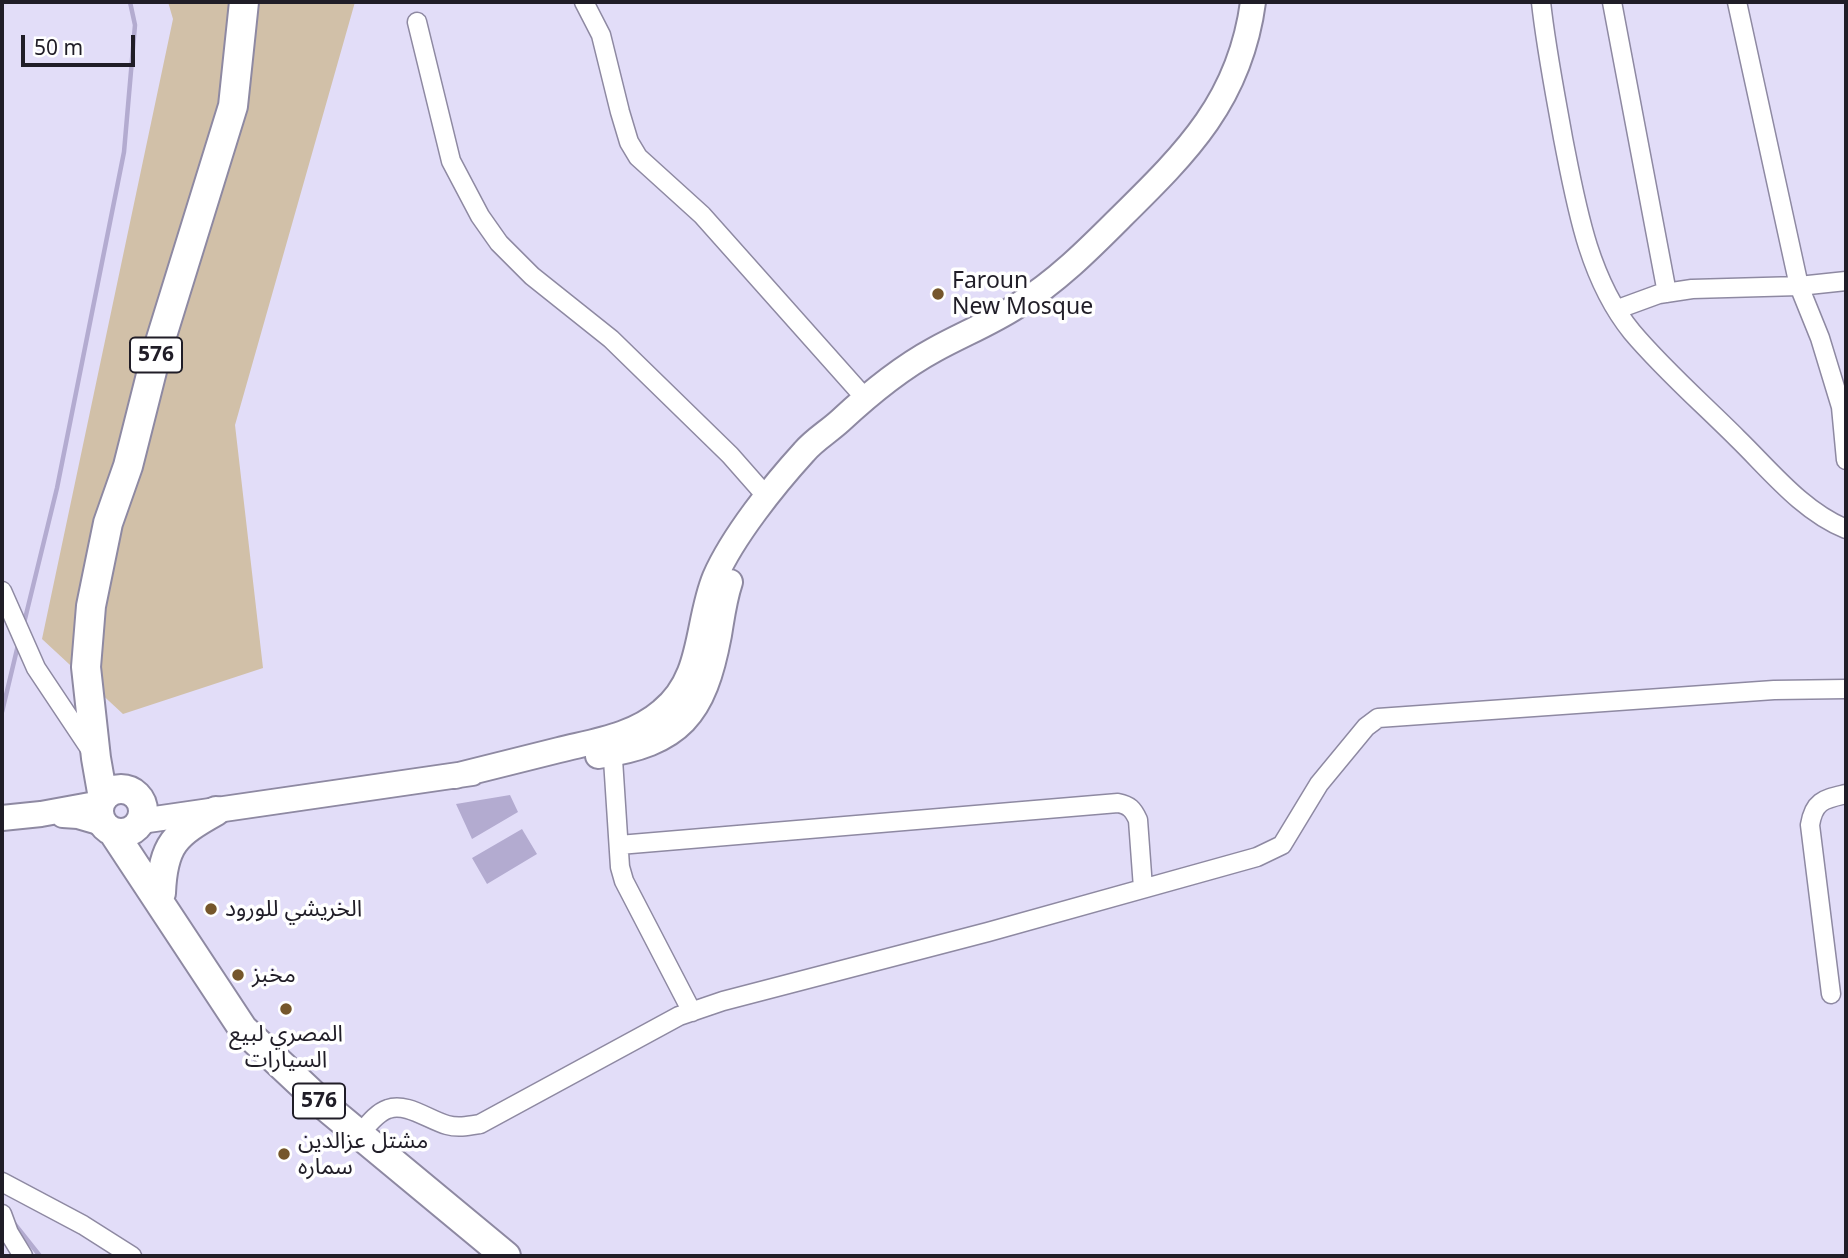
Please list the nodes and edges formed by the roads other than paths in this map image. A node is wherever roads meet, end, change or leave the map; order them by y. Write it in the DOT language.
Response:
graph roads {
  1 [pos="244,2"];
  2 [pos="584,2"];
  3 [pos="1253,2"];
  4 [pos="1541,2"];
  5 [pos="1612,2"];
  6 [pos="1737,2"];
  7 [pos="418,22"];
  8 [pos="1846,281"];
  9 [pos="1800,286"];
  10 [pos="1667,293"];
  11 [pos="1618,309"];
  12 [pos="865,398"];
  13 [pos="1844,407"];
  14 [pos="838,422"];
  15 [pos="1846,460"];
  16 [pos="767,497"];
  17 [pos="1846,529"];
  18 [pos="2,591"];
  19 [pos="1846,689"];
  20 [pos="90,711"];
  21 [pos="612,745"];
  22 [pos="96,758"];
  23 [pos="1846,794"];
  24 [pos="262,804"];
  25 [pos="216,811"];
  26 [pos="121,812"];
  27 [pos="2,818"];
  28 [pos="619,845"];
  29 [pos="1143,888"];
  30 [pos="164,903"];
  31 [pos="1831,994"];
  32 [pos="692,1012"];
  33 [pos="359,1135"];
  34 [pos="2,1182"];
  35 [pos="2,1214"];
  36 [pos="23,1256"];
  37 [pos="132,1256"];
  38 [pos="506,1256"];
  1 -- 20 [label="main road, 576"];
  2 -- 12 [label="street"];
  3 -- 12 [label="street"];
  4 -- 11 [label="street"];
  5 -- 10 [label="street"];
  6 -- 9 [label="street"];
  7 -- 16 [label="street"];
  8 -- 9 [label="street"];
  9 -- 10 [label="street"];
  9 -- 13 [label="street"];
  10 -- 11 [label="street"];
  11 -- 17 [label="street"];
  12 -- 14 [label="street"];
  13 -- 15 [label="street"];
  14 -- 16 [label="street"];
  14 -- 21 [label="street"];
  16 -- 21 [label="street"];
  18 -- 22 [label="street"];
  19 -- 29 [label="street"];
  20 -- 22 [label="main road"];
  20 -- 26 [label="main road"];
  21 -- 24 [label="street"];
  21 -- 28 [label="street"];
  22 -- 26 [label="main road"];
  23 -- 31 [label="street"];
  24 -- 25 [label="street"];
  24 -- 26 [label="street"];
  25 -- 26 [label="street"];
  25 -- 30 [label="main road"];
  26 -- 27 [label="street"];
  26 -- 30 [label="main road"];
  28 -- 29 [label="street"];
  28 -- 32 [label="street"];
  29 -- 32 [label="street"];
  30 -- 33 [label="main road, 576"];
  32 -- 33 [label="street"];
  33 -- 38 [label="main road, 576"];
  34 -- 37 [label="street"];
  35 -- 36 [label="street"];
}
